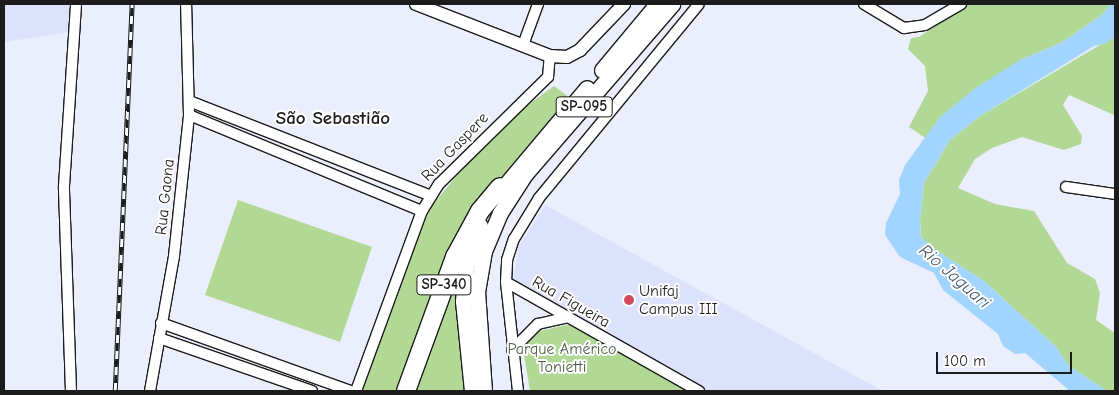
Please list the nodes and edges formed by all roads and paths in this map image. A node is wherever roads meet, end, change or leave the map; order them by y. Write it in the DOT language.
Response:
graph roads {
  1 [pos="76,4"];
  2 [pos="186,4"];
  3 [pos="416,4"];
  4 [pos="538,4"];
  5 [pos="624,4"];
  6 [pos="656,4"];
  7 [pos="672,4"];
  8 [pos="698,4"];
  9 [pos="864,4"];
  10 [pos="961,4"];
  11 [pos="524,45"];
  12 [pos="550,56"];
  13 [pos="189,101"];
  14 [pos="189,115"];
  15 [pos="500,187"];
  16 [pos="1066,187"];
  17 [pos="1115,194"];
  18 [pos="431,196"];
  19 [pos="422,211"];
  20 [pos="506,282"];
  21 [pos="568,317"];
  22 [pos="162,323"];
  23 [pos="159,338"];
  24 [pos="512,350"];
  25 [pos="71,391"];
  26 [pos="150,391"];
  27 [pos="312,391"];
  28 [pos="351,391"];
  29 [pos="356,391"];
  30 [pos="406,391"];
  31 [pos="472,391"];
  32 [pos="484,391"];
  33 [pos="518,391"];
  34 [pos="699,391"];
  1 -- 25 [label="street"];
  2 -- 13 [label="street, Rua Gaona"];
  3 -- 11 [label="street"];
  4 -- 11 [label="street"];
  5 -- 12 [label="street"];
  6 -- 15 [label="main road, SP-095"];
  7 -- 32 [label="main road, SP-095"];
  8 -- 20 [label="street"];
  9 -- 10 [label="street"];
  11 -- 12 [label="street"];
  12 -- 18 [label="street, Rua Gaspere"];
  13 -- 14 [label="street, Rua Gaona"];
  13 -- 18 [label="street"];
  14 -- 19 [label="street"];
  14 -- 22 [label="street, Rua Gaona"];
  15 -- 30 [label="highway, SP-340"];
  15 -- 31 [label="main road, SP-095"];
  16 -- 17 [label="street"];
  18 -- 19 [label="street, Rua Gaspere"];
  19 -- 29 [label="street, Rua Gaspere"];
  20 -- 21 [label="street, Rua Figueira"];
  20 -- 24 [label="street"];
  21 -- 24 [label="street"];
  21 -- 34 [label="street, Rua Figueira"];
  22 -- 23 [label="street, Rua Gaona"];
  22 -- 28 [label="street"];
  23 -- 26 [label="street, Rua Gaona"];
  23 -- 27 [label="street"];
  24 -- 33 [label="street"];
}
